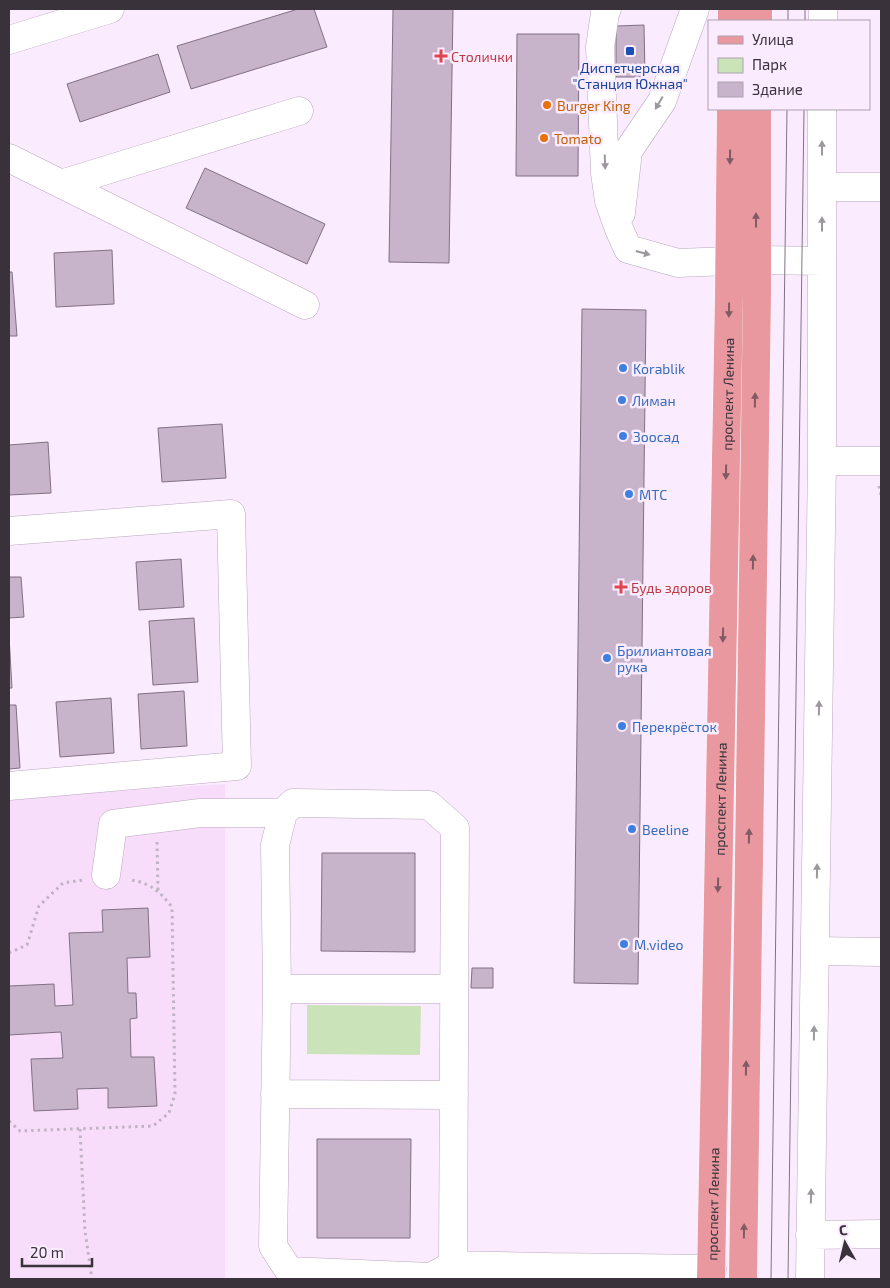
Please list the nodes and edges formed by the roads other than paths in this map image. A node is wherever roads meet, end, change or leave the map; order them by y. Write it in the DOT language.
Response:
graph roads {
  1 [pos="110,9"];
  2 [pos="607,9"];
  3 [pos="695,9"];
  4 [pos="9,40"];
  5 [pos="731,110"];
  6 [pos="757,110"];
  7 [pos="822,110"];
  8 [pos="299,111"];
  9 [pos="9,158"];
  10 [pos="61,184"];
  11 [pos="822,187"];
  12 [pos="881,187"];
  13 [pos="619,229"];
  14 [pos="756,260"];
  15 [pos="822,260"];
  16 [pos="729,261"];
  17 [pos="305,305"];
  18 [pos="822,461"];
  19 [pos="881,461"];
  20 [pos="9,531"];
  21 [pos="9,786"];
  22 [pos="283,813"];
  23 [pos="106,875"];
  24 [pos="816,951"];
  25 [pos="881,952"];
  26 [pos="276,989"];
  27 [pos="454,989"];
  28 [pos="275,1094"];
  29 [pos="454,1095"];
  30 [pos="881,1234"];
  31 [pos="810,1235"];
  32 [pos="453,1265"];
  33 [pos="544,1273"];
  34 [pos="711,1274"];
  35 [pos="743,1275"];
  36 [pos="810,1279"];
  1 -- 4 [label="street"];
  2 -- 13 [label="street, one-way"];
  3 -- 13 [label="street, one-way"];
  5 -- 16 [label="main road, проспект Ленина, one-way"];
  14 -- 6 [label="main road, проспект Ленина, one-way"];
  11 -- 7 [label="street, one-way"];
  8 -- 10 [label="street"];
  9 -- 10 [label="street"];
  10 -- 17 [label="street"];
  11 -- 12 [label="street"];
  15 -- 11 [label="street, one-way"];
  13 -- 16 [label="street, one-way"];
  14 -- 15 [label="street"];
  14 -- 16 [label="main road"];
  35 -- 14 [label="main road, проспект Ленина, one-way"];
  15 -- 18 [label="street"];
  16 -- 34 [label="main road, проспект Ленина, one-way"];
  18 -- 19 [label="street"];
  24 -- 18 [label="street, one-way"];
  20 -- 21 [label="street"];
  22 -- 23 [label="street"];
  22 -- 26 [label="street"];
  22 -- 27 [label="street"];
  24 -- 25 [label="street"];
  31 -- 24 [label="street, one-way"];
  26 -- 27 [label="street"];
  26 -- 28 [label="street"];
  27 -- 29 [label="street"];
  28 -- 29 [label="street"];
  28 -- 32 [label="street"];
  29 -- 32 [label="street"];
  30 -- 31 [label="street"];
  31 -- 36 [label="street"];
  32 -- 33 [label="street"];
  33 -- 34 [label="street"];
  34 -- 35 [label="main road"];
}
